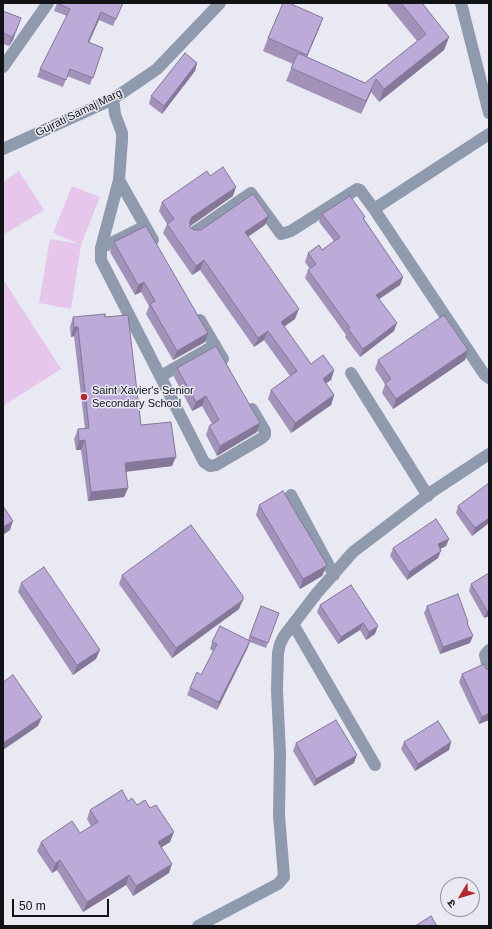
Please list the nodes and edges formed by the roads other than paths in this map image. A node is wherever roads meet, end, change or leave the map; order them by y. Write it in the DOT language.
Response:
graph roads {
  1 [pos="48,3"];
  2 [pos="220,3"];
  3 [pos="461,3"];
  4 [pos="3,67"];
  5 [pos="113,99"];
  6 [pos="489,113"];
  7 [pos="489,134"];
  8 [pos="3,149"];
  9 [pos="119,180"];
  10 [pos="374,209"];
  11 [pos="145,226"];
  12 [pos="193,233"];
  13 [pos="101,248"];
  14 [pos="160,252"];
  15 [pos="195,312"];
  16 [pos="214,345"];
  17 [pos="230,372"];
  18 [pos="351,373"];
  19 [pos="161,376"];
  20 [pos="489,378"];
  21 [pos="246,398"];
  22 [pos="489,454"];
  23 [pos="291,495"];
  24 [pos="428,496"];
  25 [pos="334,575"];
  26 [pos="293,624"];
  27 [pos="489,650"];
  28 [pos="488,671"];
  29 [pos="375,765"];
  30 [pos="198,926"];
  1 -- 4 [label="street"];
  2 -- 5 [label="street, Gujrati Samaj Marg"];
  3 -- 6 [label="street"];
  5 -- 8 [label="street, Gujrati Samaj Marg"];
  5 -- 9 [label="street"];
  7 -- 10 [label="street"];
  9 -- 11 [label="street"];
  9 -- 13 [label="street"];
  10 -- 12 [label="street"];
  10 -- 20 [label="street"];
  11 -- 13 [label="street"];
  11 -- 14 [label="street"];
  13 -- 19 [label="street"];
  15 -- 16 [label="street"];
  16 -- 17 [label="street"];
  16 -- 19 [label="street"];
  18 -- 24 [label="street"];
  19 -- 21 [label="street"];
  22 -- 24 [label="street"];
  23 -- 25 [label="street"];
  24 -- 25 [label="street"];
  25 -- 26 [label="street"];
  26 -- 29 [label="street"];
  26 -- 30 [label="street"];
  27 -- 28 [label="street"];
}
